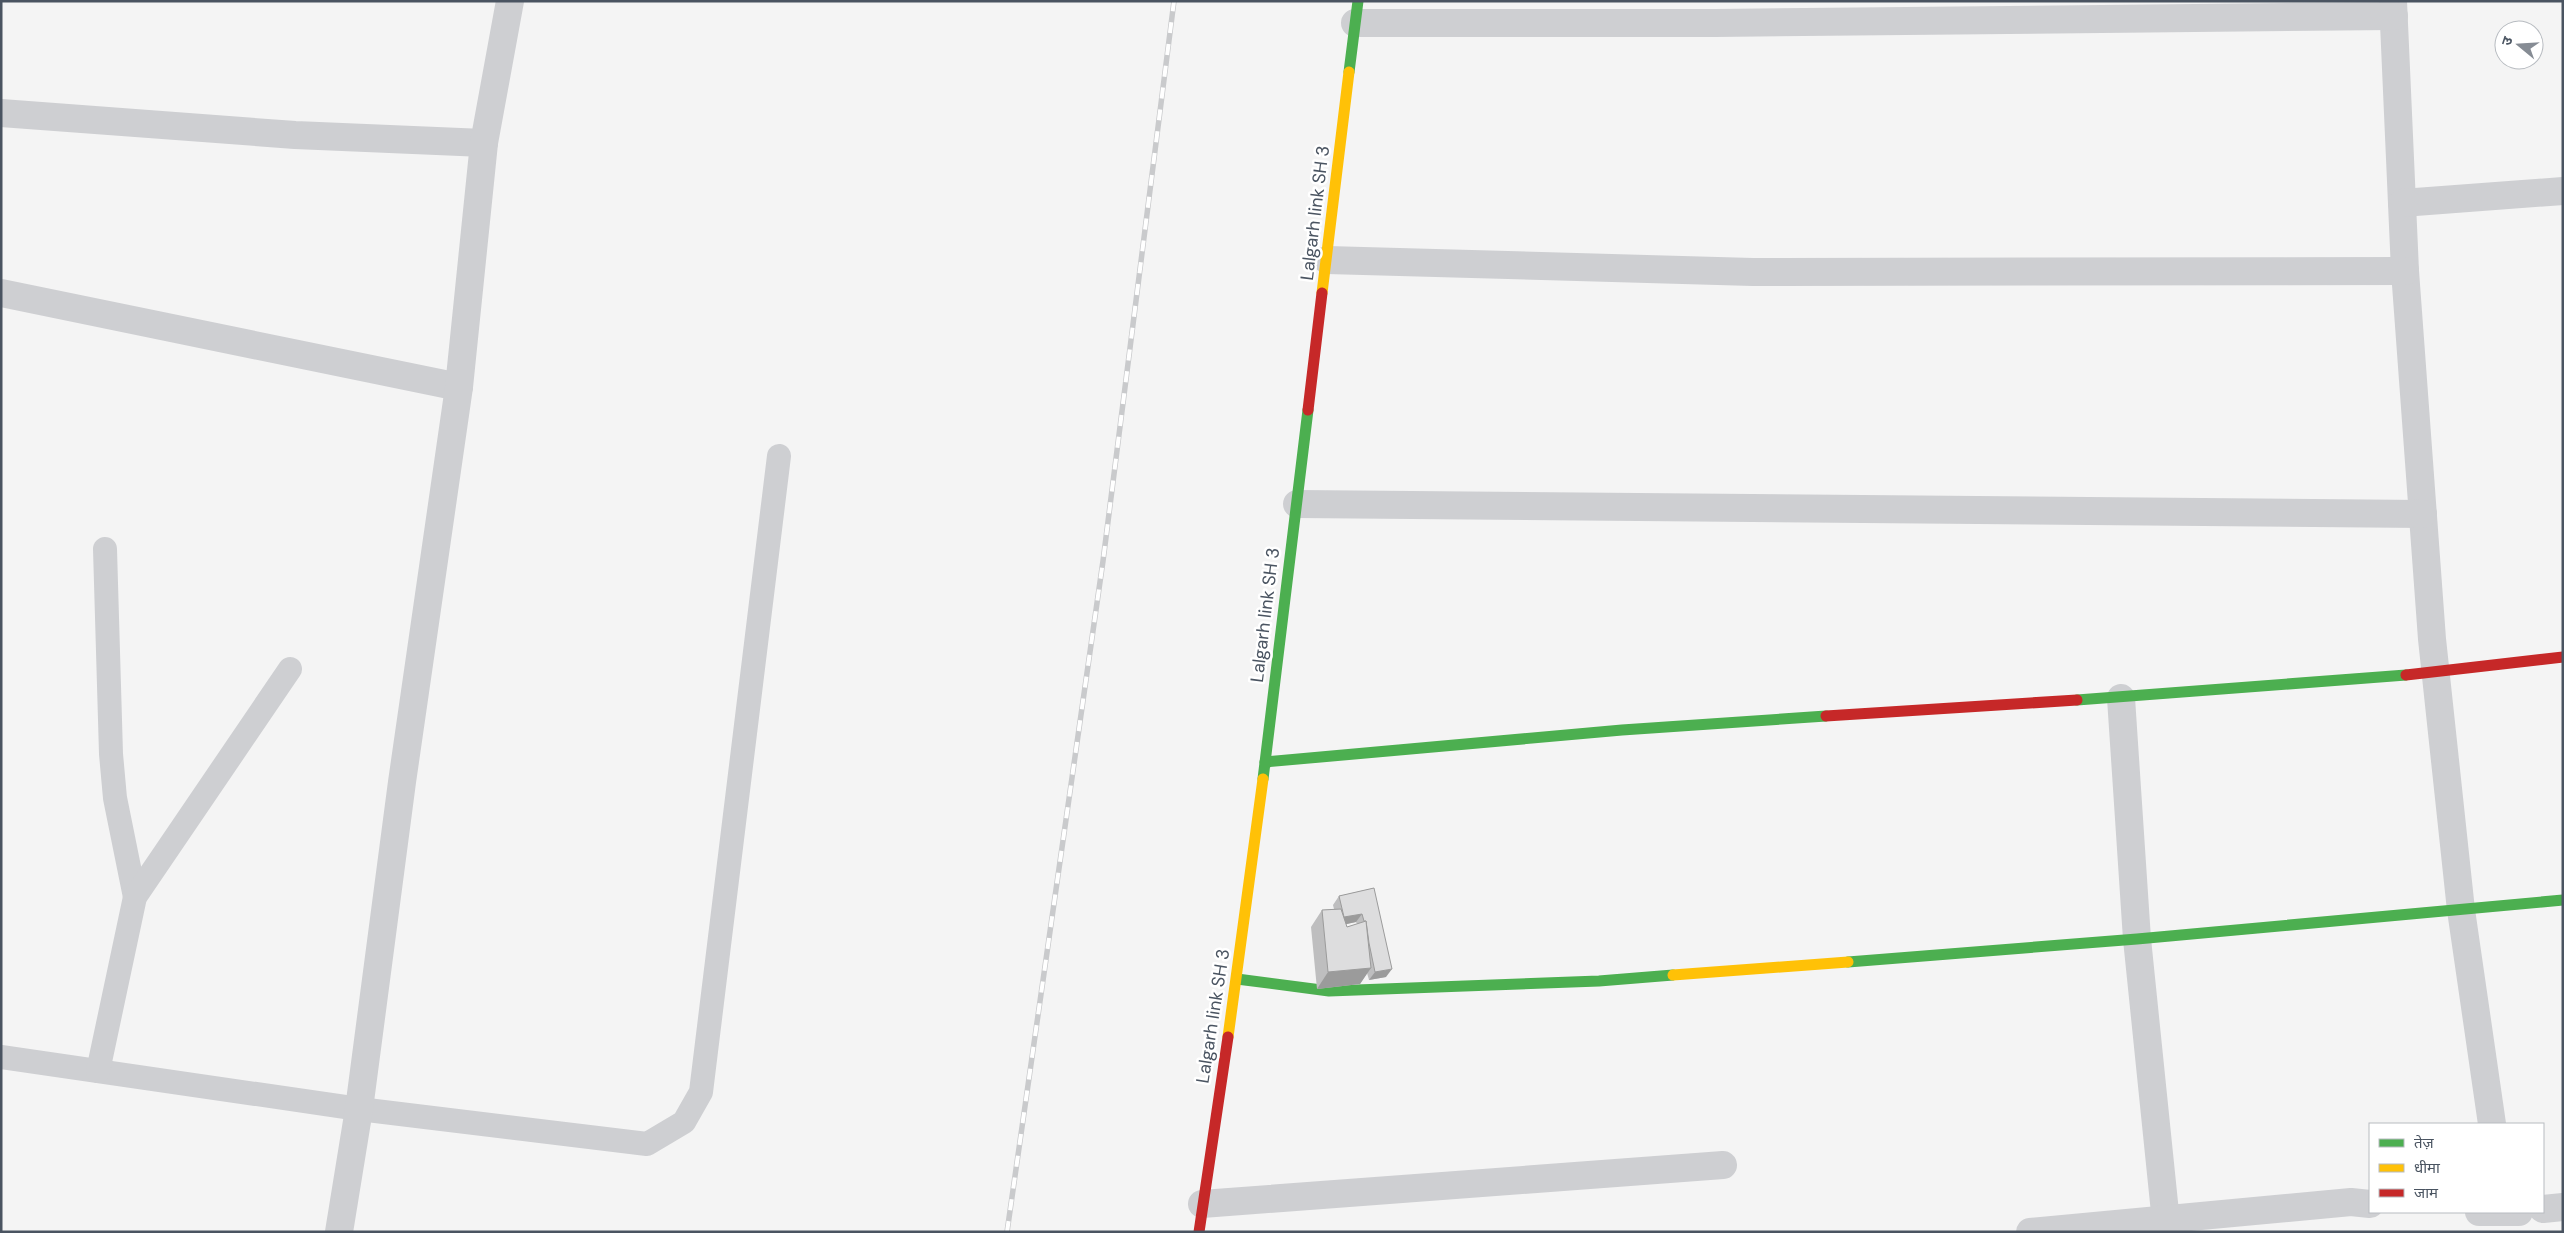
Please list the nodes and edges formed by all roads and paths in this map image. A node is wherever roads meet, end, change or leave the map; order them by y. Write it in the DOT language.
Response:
graph roads {
  1 [pos="510,1"];
  2 [pos="2394,9"];
  3 [pos="1357,12"];
  4 [pos="1,113"];
  5 [pos="484,143"];
  6 [pos="2563,191"];
  7 [pos="2402,203"];
  8 [pos="1327,260"];
  9 [pos="2405,271"];
  10 [pos="1,293"];
  11 [pos="459,387"];
  12 [pos="778,456"];
  13 [pos="1297,504"];
  14 [pos="2423,514"];
  15 [pos="105,549"];
  16 [pos="2563,658"];
  17 [pos="290,669"];
  18 [pos="2436,674"];
  19 [pos="2121,698"];
  20 [pos="1265,762"];
  21 [pos="135,897"];
  22 [pos="2563,900"];
  23 [pos="2461,910"];
  24 [pos="2137,939"];
  25 [pos="1237,979"];
  26 [pos="1,1057"];
  27 [pos="98,1071"];
  28 [pos="360,1109"];
  29 [pos="2492,1123"];
  30 [pos="1723,1165"];
  31 [pos="1202,1204"];
  32 [pos="2369,1204"];
  33 [pos="2563,1208"];
  34 [pos="2544,1209"];
  35 [pos="2167,1226"];
  36 [pos="339,1232"];
  37 [pos="1199,1232"];
  38 [pos="2030,1232"];
  1 -- 5 [label="street"];
  2 -- 3 [label="street"];
  2 -- 7 [label="street"];
  3 -- 8 [label="street, Lalgarh link SH 3"];
  4 -- 5 [label="street"];
  5 -- 11 [label="street"];
  6 -- 7 [label="street"];
  7 -- 9 [label="street"];
  8 -- 9 [label="street"];
  8 -- 13 [label="street, Lalgarh link SH 3"];
  9 -- 14 [label="street"];
  10 -- 11 [label="street"];
  11 -- 28 [label="street"];
  12 -- 28 [label="lane"];
  13 -- 14 [label="street"];
  13 -- 20 [label="street, Lalgarh link SH 3"];
  14 -- 18 [label="street"];
  15 -- 21 [label="lane"];
  16 -- 18 [label="street"];
  17 -- 21 [label="lane"];
  18 -- 19 [label="street"];
  18 -- 23 [label="street"];
  19 -- 20 [label="street"];
  19 -- 24 [label="street"];
  20 -- 25 [label="street, Lalgarh link SH 3"];
  21 -- 27 [label="lane"];
  22 -- 23 [label="street"];
  23 -- 24 [label="street"];
  23 -- 29 [label="street"];
  24 -- 25 [label="street"];
  24 -- 35 [label="street"];
  25 -- 31 [label="street, Lalgarh link SH 3"];
  26 -- 27 [label="lane"];
  27 -- 28 [label="lane"];
  28 -- 36 [label="street"];
  30 -- 31 [label="street"];
  31 -- 37 [label="street, Lalgarh link SH 3"];
  32 -- 35 [label="street"];
  33 -- 34 [label="street"];
  35 -- 38 [label="street"];
}
